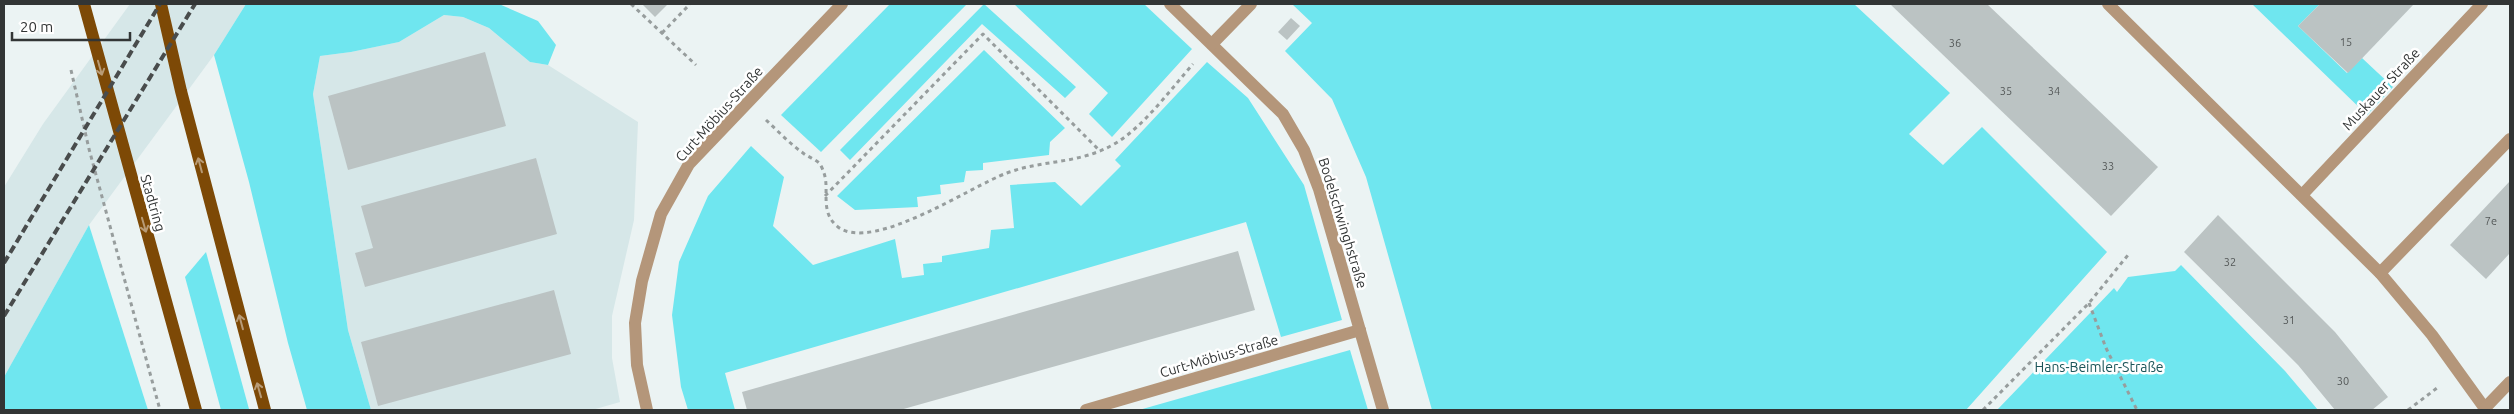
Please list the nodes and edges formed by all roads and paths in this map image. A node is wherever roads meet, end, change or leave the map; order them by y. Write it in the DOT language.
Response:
graph roads {
  1 [pos="84,4"];
  2 [pos="160,4"];
  3 [pos="631,4"];
  4 [pos="690,4"];
  5 [pos="842,4"];
  6 [pos="1170,4"];
  7 [pos="1250,4"];
  8 [pos="2108,4"];
  9 [pos="2482,4"];
  10 [pos="662,33"];
  11 [pos="1212,44"];
  12 [pos="70,62"];
  13 [pos="696,65"];
  14 [pos="766,120"];
  15 [pos="2510,139"];
  16 [pos="1100,151"];
  17 [pos="2302,195"];
  18 [pos="824,197"];
  19 [pos="2128,255"];
  20 [pos="2380,273"];
  21 [pos="2089,303"];
  22 [pos="1360,330"];
  23 [pos="2510,382"];
  24 [pos="2437,387"];
  25 [pos="2486,409"];
  26 [pos="160,410"];
  27 [pos="196,410"];
  28 [pos="265,410"];
  29 [pos="647,410"];
  30 [pos="1086,410"];
  31 [pos="1383,410"];
  32 [pos="1983,410"];
  33 [pos="2137,410"];
  34 [pos="2408,410"];
  1 -- 27 [label="main road, Stadtring, one-way"];
  28 -- 2 [label="main road, one-way"];
  3 -- 10 [label="path"];
  4 -- 10 [label="path"];
  5 -- 29 [label="street, Curt-Möbius-Straße"];
  6 -- 11 [label="street, Bodelschwinghstraße"];
  7 -- 11 [label="street"];
  8 -- 17 [label="street"];
  9 -- 17 [label="street, Muskauer Straße"];
  10 -- 13 [label="path"];
  11 -- 16 [label="path"];
  11 -- 22 [label="street, Bodelschwinghstraße"];
  12 -- 26 [label="path"];
  14 -- 18 [label="path"];
  15 -- 20 [label="street"];
  16 -- 18 [label="path"];
  16 -- 18 [label="path"];
  17 -- 20 [label="street"];
  19 -- 21 [label="path"];
  20 -- 25 [label="street"];
  21 -- 32 [label="path"];
  21 -- 33 [label="path"];
  22 -- 30 [label="street, Curt-Möbius-Straße"];
  22 -- 31 [label="street, Bodelschwinghstraße"];
  23 -- 25 [label="street"];
  24 -- 34 [label="path"];
}
